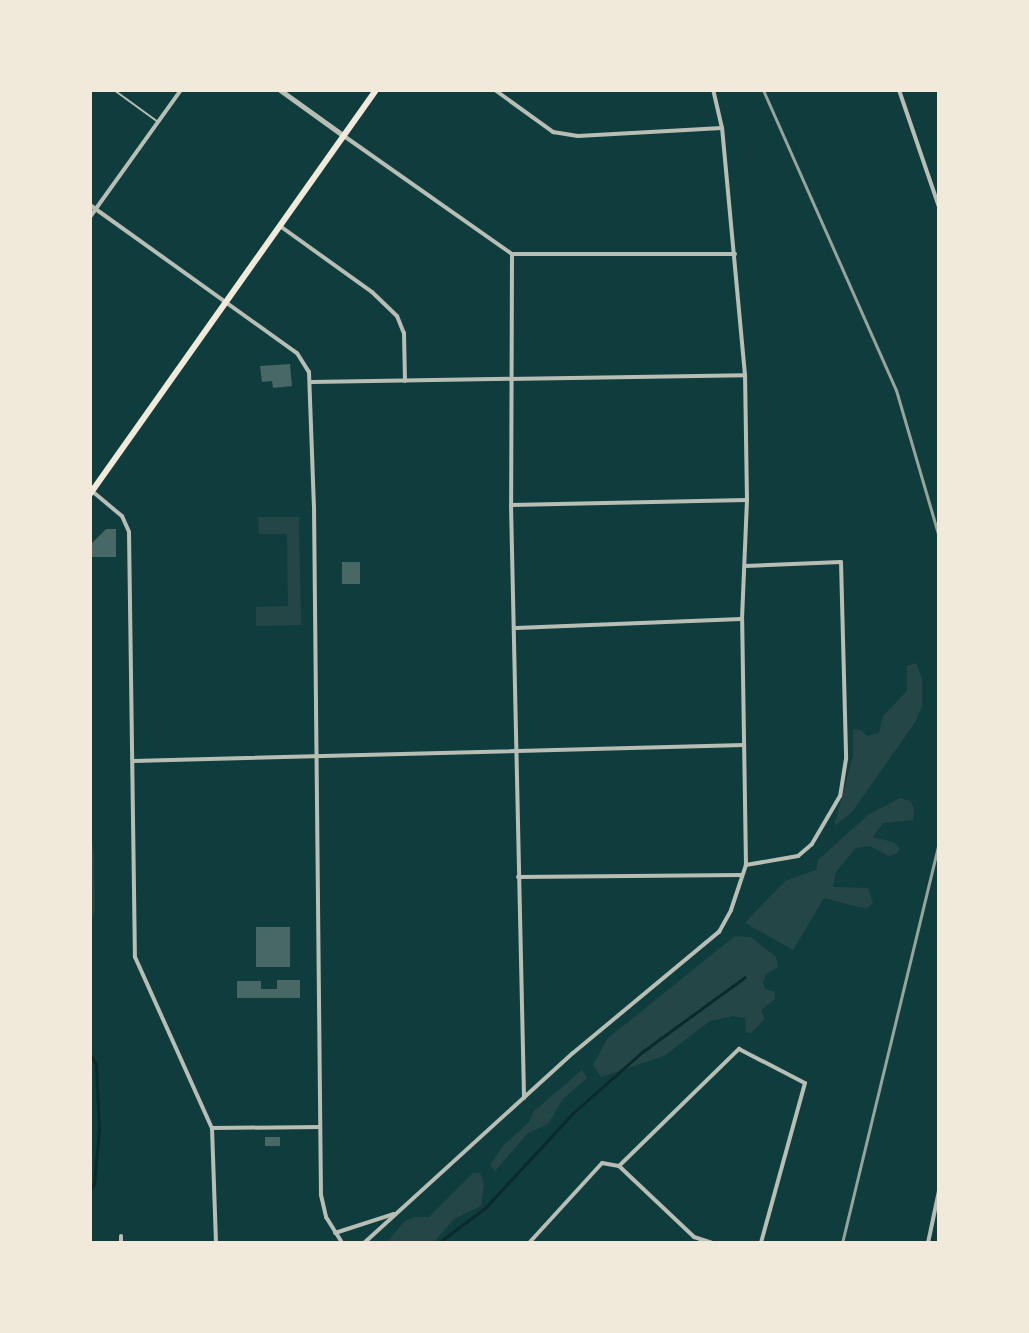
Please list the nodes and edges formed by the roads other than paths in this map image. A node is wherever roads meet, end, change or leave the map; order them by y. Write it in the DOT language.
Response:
graph roads {
  1 [pos="114,90"];
  2 [pos="181,90"];
  3 [pos="280,90"];
  4 [pos="376,90"];
  5 [pos="495,90"];
  6 [pos="713,90"];
  7 [pos="899,90"];
  8 [pos="158,122"];
  9 [pos="722,128"];
  10 [pos="344,136"];
  11 [pos="90,205"];
  12 [pos="939,207"];
  13 [pos="96,209"];
  14 [pos="90,217"];
  15 [pos="280,226"];
  16 [pos="512,254"];
  17 [pos="735,254"];
  18 [pos="227,302"];
  19 [pos="745,375"];
  20 [pos="512,379"];
  21 [pos="405,381"];
  22 [pos="310,382"];
  23 [pos="91,492"];
  24 [pos="747,500"];
  25 [pos="511,505"];
  26 [pos="744,566"];
  27 [pos="742,619"];
  28 [pos="516,628"];
  29 [pos="744,745"];
  30 [pos="516,753"];
  31 [pos="317,755"];
  32 [pos="133,761"];
  33 [pos="746,865"];
  34 [pos="741,875"];
  35 [pos="518,877"];
  36 [pos="524,1098"];
  37 [pos="320,1127"];
  38 [pos="212,1128"];
  39 [pos="619,1166"];
  40 [pos="939,1191"];
  41 [pos="396,1213"];
  42 [pos="335,1233"];
  43 [pos="121,1236"];
  44 [pos="694,1237"];
  45 [pos="121,1243"];
  46 [pos="216,1243"];
  47 [pos="342,1243"];
  48 [pos="364,1243"];
  49 [pos="529,1243"];
  50 [pos="689,1243"];
  51 [pos="713,1243"];
  52 [pos="761,1243"];
  53 [pos="928,1243"];
  1 -- 8 [label="lane"];
  2 -- 8 [label="street"];
  3 -- 10 [label="street"];
  4 -- 10 [label="main road"];
  5 -- 9 [label="street"];
  6 -- 9 [label="street"];
  7 -- 12 [label="street"];
  8 -- 13 [label="street"];
  9 -- 17 [label="street"];
  10 -- 15 [label="main road"];
  10 -- 16 [label="street"];
  11 -- 13 [label="street"];
  13 -- 14 [label="street"];
  13 -- 18 [label="street"];
  15 -- 18 [label="main road"];
  15 -- 21 [label="street"];
  16 -- 17 [label="street"];
  16 -- 20 [label="street"];
  17 -- 19 [label="street"];
  18 -- 22 [label="street"];
  18 -- 23 [label="main road"];
  19 -- 20 [label="street"];
  19 -- 24 [label="street"];
  20 -- 21 [label="street"];
  20 -- 25 [label="street"];
  21 -- 22 [label="street"];
  22 -- 31 [label="street"];
  23 -- 32 [label="street"];
  24 -- 25 [label="street"];
  24 -- 26 [label="street"];
  25 -- 28 [label="street"];
  26 -- 27 [label="street"];
  26 -- 33 [label="street"];
  27 -- 28 [label="street"];
  27 -- 29 [label="street"];
  28 -- 30 [label="street"];
  29 -- 30 [label="street"];
  29 -- 33 [label="street"];
  30 -- 31 [label="street"];
  30 -- 35 [label="street"];
  31 -- 32 [label="street"];
  31 -- 37 [label="street"];
  32 -- 38 [label="street"];
  33 -- 34 [label="street"];
  34 -- 35 [label="street"];
  34 -- 36 [label="street"];
  35 -- 36 [label="street"];
  36 -- 41 [label="street"];
  37 -- 38 [label="street"];
  37 -- 42 [label="street"];
  38 -- 46 [label="street"];
  39 -- 44 [label="street"];
  39 -- 49 [label="street"];
  39 -- 52 [label="street"];
  40 -- 53 [label="street"];
  41 -- 42 [label="street"];
  41 -- 48 [label="street"];
  42 -- 47 [label="street"];
  43 -- 45 [label="street"];
  44 -- 50 [label="street"];
  44 -- 51 [label="street"];
}
